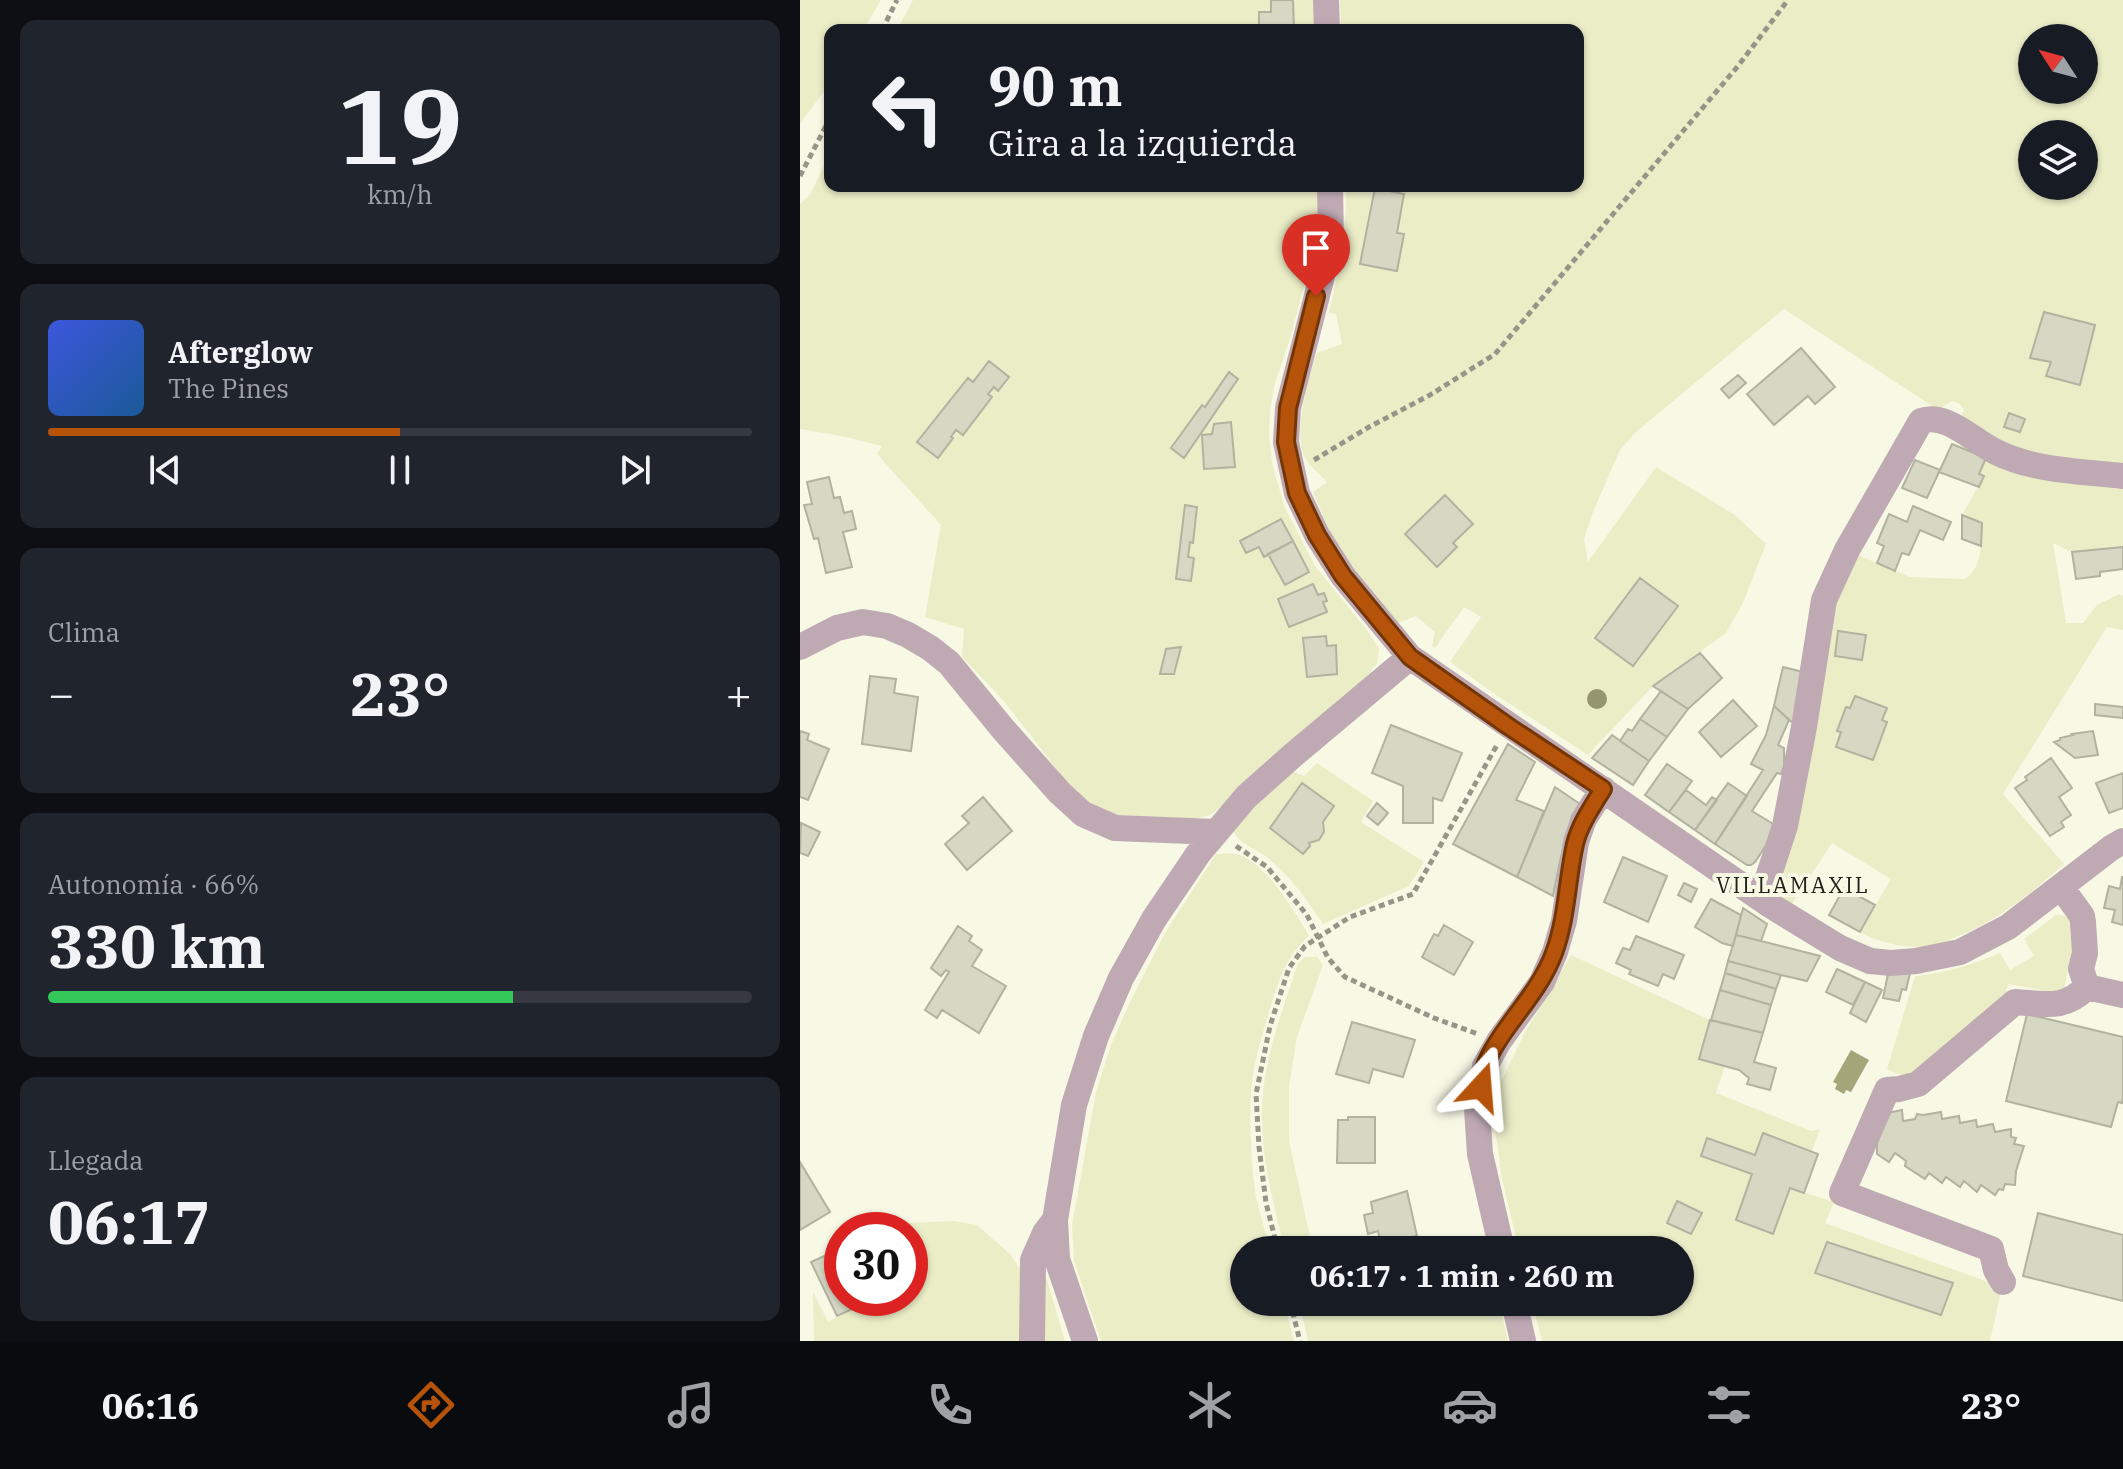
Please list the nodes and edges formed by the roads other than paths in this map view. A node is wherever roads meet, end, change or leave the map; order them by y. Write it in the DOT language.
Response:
graph roads {
  1 [pos="1326,0"];
  2 [pos="1327,24"];
  3 [pos="1330,192"];
  4 [pos="2123,476"];
  5 [pos="800,647"];
  6 [pos="1410,657"];
  7 [pos="1603,789"];
  8 [pos="1215,832"];
  9 [pos="2123,841"];
  10 [pos="2061,887"];
  11 [pos="1761,899"];
  12 [pos="2087,987"];
  13 [pos="2123,995"];
  14 [pos="1055,1220"];
  15 [pos="1499,1236"];
  16 [pos="2003,1282"];
  17 [pos="1517,1316"];
  18 [pos="1032,1341"];
  19 [pos="1085,1341"];
  20 [pos="1523,1341"];
  1 -- 2 [label="street"];
  3 -- 6 [label="street"];
  4 -- 11 [label="street"];
  5 -- 8 [label="street"];
  6 -- 7 [label="street"];
  6 -- 8 [label="street"];
  7 -- 11 [label="street"];
  7 -- 15 [label="street"];
  8 -- 14 [label="street"];
  9 -- 10 [label="street"];
  10 -- 11 [label="street"];
  10 -- 12 [label="street"];
  12 -- 13 [label="street"];
  12 -- 16 [label="street"];
  14 -- 18 [label="street"];
  14 -- 19 [label="street"];
  17 -- 20 [label="street"];
}
